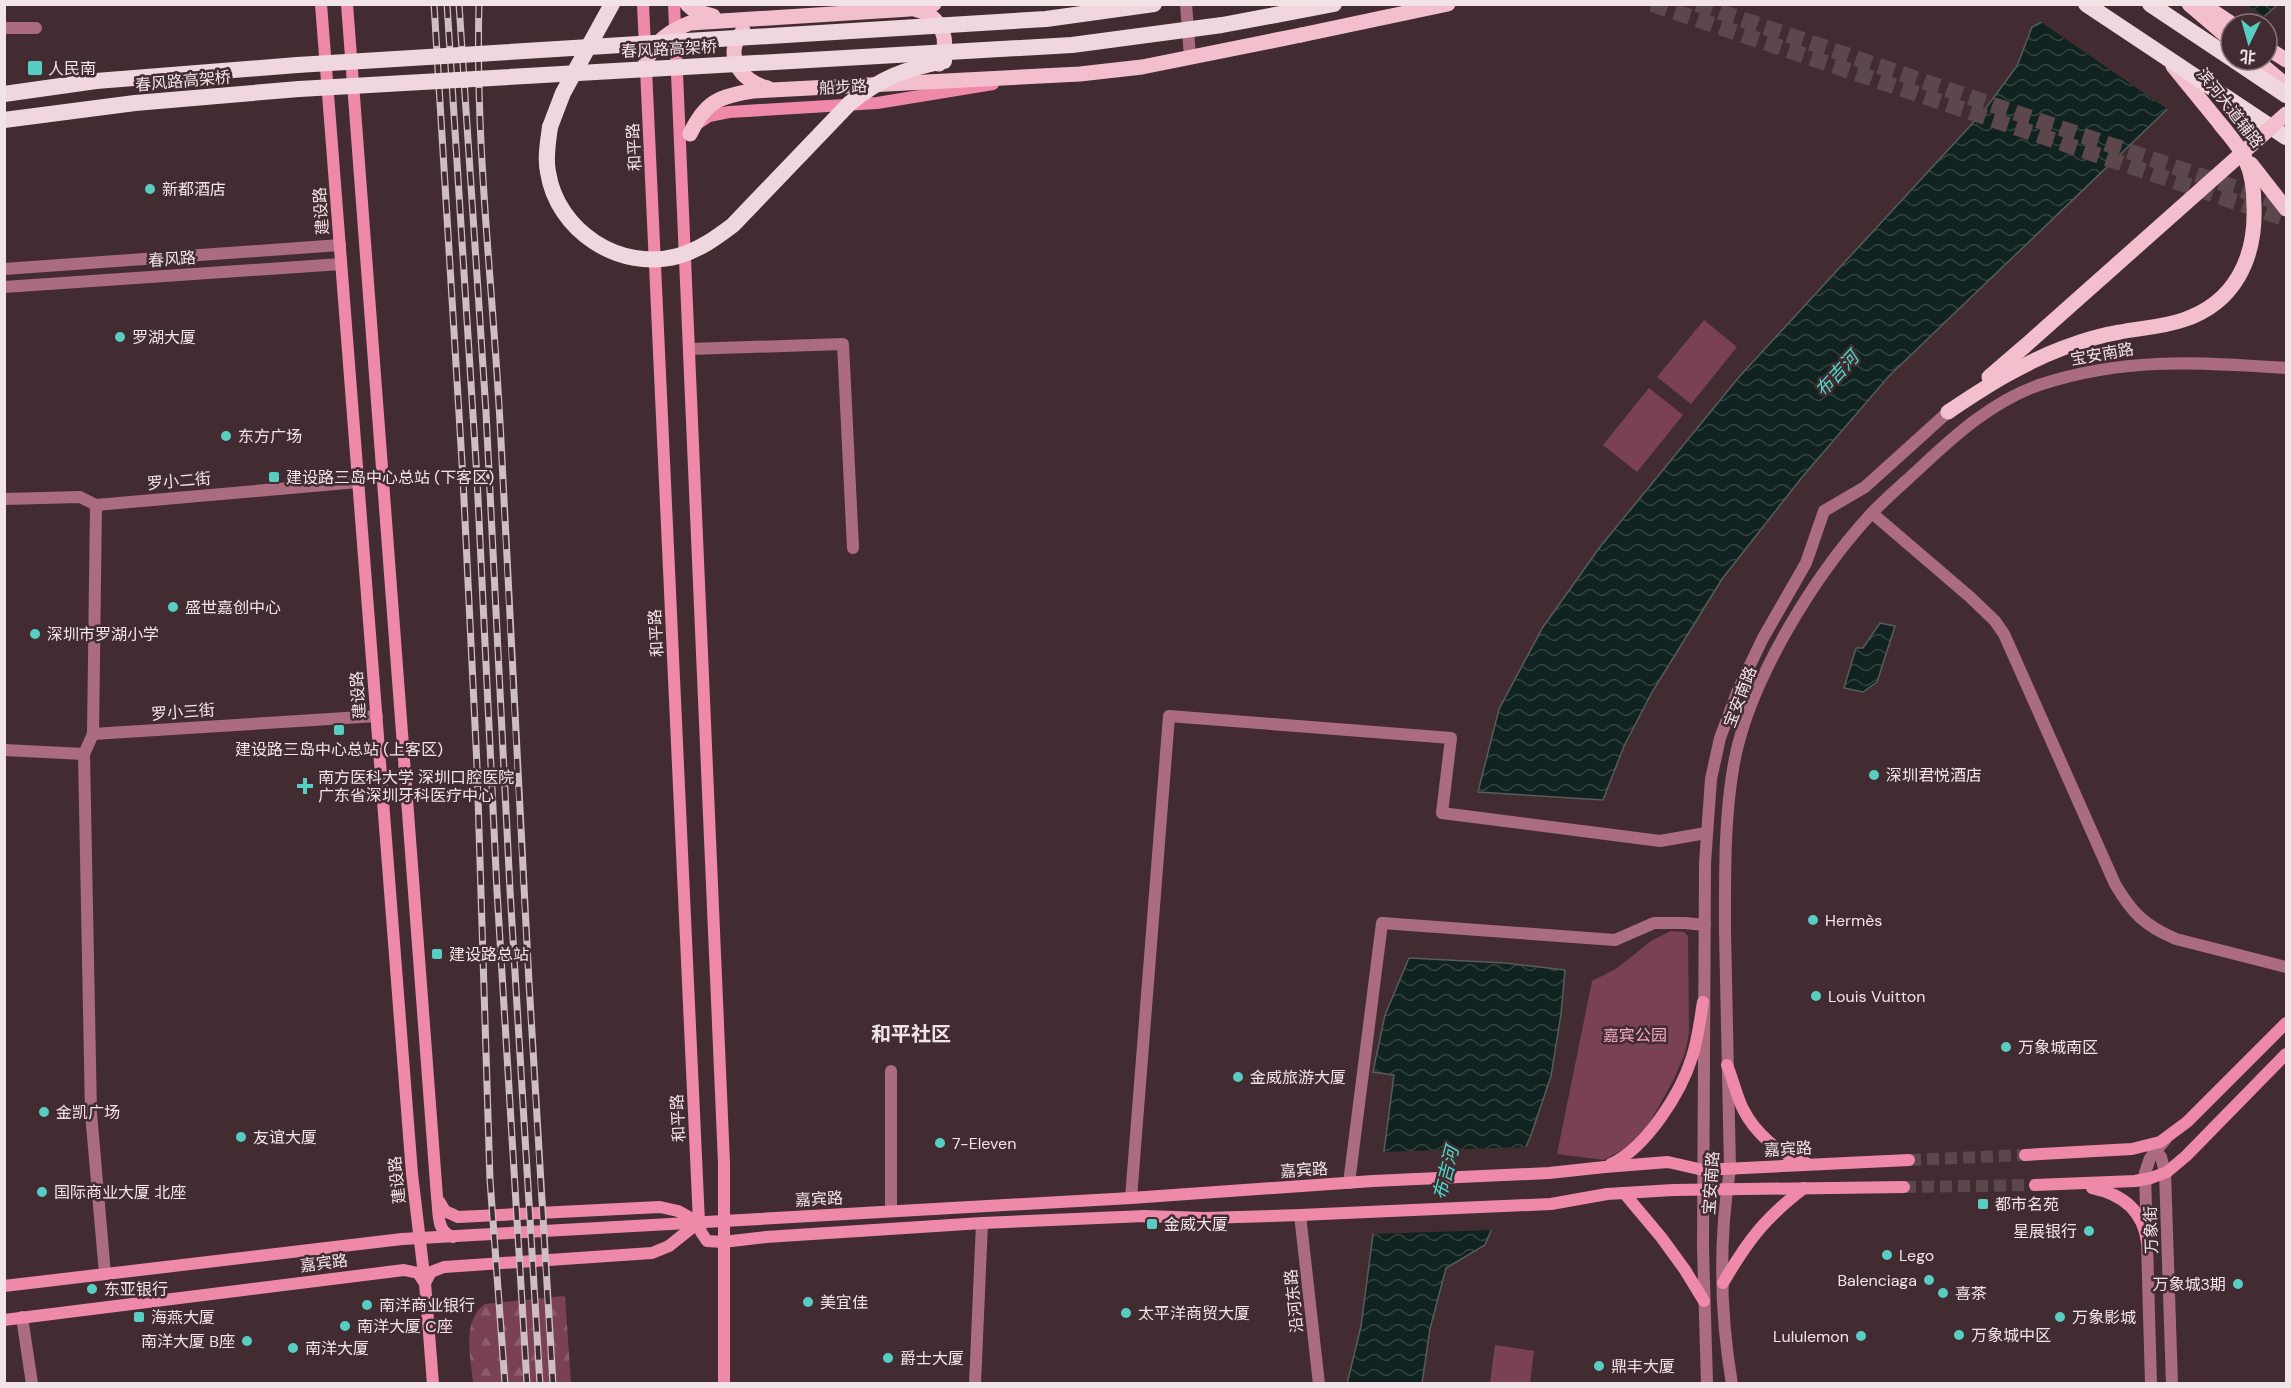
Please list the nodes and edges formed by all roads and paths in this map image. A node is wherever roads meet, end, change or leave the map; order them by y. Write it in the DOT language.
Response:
graph roads {
  1 [pos="321,4"];
  2 [pos="347,4"];
  3 [pos="612,4"];
  4 [pos="644,4"];
  5 [pos="674,4"];
  6 [pos="687,4"];
  7 [pos="934,4"];
  8 [pos="1154,4"];
  9 [pos="1186,4"];
  10 [pos="1334,4"];
  11 [pos="1448,4"];
  12 [pos="2086,4"];
  13 [pos="2150,4"];
  14 [pos="2189,4"];
  15 [pos="2202,4"];
  16 [pos="910,9"];
  17 [pos="2219,15"];
  18 [pos="772,17"];
  19 [pos="728,19"];
  20 [pos="4,28"];
  21 [pos="36,28"];
  22 [pos="675,29"];
  23 [pos="2219,30"];
  24 [pos="2219,50"];
  25 [pos="996,51"];
  26 [pos="1190,57"];
  27 [pos="2167,59"];
  28 [pos="646,61"];
  29 [pos="2258,72"];
  30 [pos="1045,76"];
  31 [pos="2276,81"];
  32 [pos="913,83"];
  33 [pos="773,90"];
  34 [pos="4,94"];
  35 [pos="2286,95"];
  36 [pos="2286,114"];
  37 [pos="4,120"];
  38 [pos="2220,124"];
  39 [pos="690,134"];
  40 [pos="2286,137"];
  41 [pos="681,174"];
  42 [pos="2286,209"];
  43 [pos="340,245"];
  44 [pos="341,264"];
  45 [pos="4,269"];
  46 [pos="4,287"];
  47 [pos="689,349"];
  48 [pos="2286,368"];
  49 [pos="1948,412"];
  50 [pos="358,482"];
  51 [pos="4,499"];
  52 [pos="96,505"];
  53 [pos="1872,513"];
  54 [pos="853,548"];
  55 [pos="377,716"];
  56 [pos="93,734"];
  57 [pos="4,750"];
  58 [pos="84,754"];
  59 [pos="1706,833"];
  60 [pos="1705,925"];
  61 [pos="2286,967"];
  62 [pos="1703,1002"];
  63 [pos="2286,1023"];
  64 [pos="2286,1054"];
  65 [pos="1726,1065"];
  66 [pos="891,1071"];
  67 [pos="2152,1148"];
  68 [pos="2025,1155"];
  69 [pos="1909,1160"];
  70 [pos="1813,1165"];
  71 [pos="1605,1167"];
  72 [pos="1730,1169"];
  73 [pos="1703,1170"];
  74 [pos="2166,1172"];
  75 [pos="2145,1179"];
  76 [pos="1349,1183"];
  77 [pos="2035,1185"];
  78 [pos="2064,1185"];
  79 [pos="1904,1187"];
  80 [pos="1804,1188"];
  81 [pos="1726,1190"];
  82 [pos="1703,1191"];
  83 [pos="1624,1193"];
  84 [pos="437,1197"];
  85 [pos="1131,1198"];
  86 [pos="891,1211"];
  87 [pos="1300,1215"];
  88 [pos="724,1221"];
  89 [pos="699,1222"];
  90 [pos="982,1223"];
  91 [pos="453,1237"];
  92 [pos="420,1238"];
  93 [pos="723,1242"];
  94 [pos="2147,1242"];
  95 [pos="105,1274"];
  96 [pos="425,1283"];
  97 [pos="1723,1283"];
  98 [pos="4,1286"];
  99 [pos="1704,1301"];
  100 [pos="22,1317"];
  101 [pos="4,1320"];
  102 [pos="32,1383"];
  103 [pos="432,1383"];
  104 [pos="724,1383"];
  105 [pos="975,1383"];
  106 [pos="1319,1383"];
  107 [pos="1707,1383"];
  108 [pos="1732,1383"];
  109 [pos="2151,1383"];
  110 [pos="2172,1383"];
  1 -- 43 [label="main road, 建设路"];
  2 -- 84 [label="main road"];
  3 -- 25 [label="highway, bridge"];
  4 -- 28 [label="main road, 和平路"];
  5 -- 22 [label="main road"];
  6 -- 19 [label="main road"];
  7 -- 16 [label="main road"];
  8 -- 34 [label="highway, 春风路高架桥, bridge"];
  9 -- 26 [label="street"];
  10 -- 25 [label="highway, 春风路高架桥, bridge"];
  11 -- 26 [label="main road, 船步路, bridge"];
  12 -- 27 [label="highway"];
  13 -- 24 [label="highway"];
  14 -- 23 [label="main road"];
  15 -- 17 [label="main road"];
  16 -- 18 [label="main road"];
  16 -- 32 [label="main road"];
  18 -- 19 [label="main road"];
  18 -- 33 [label="main road"];
  19 -- 22 [label="main road"];
  20 -- 21 [label="street"];
  22 -- 28 [label="main road"];
  22 -- 41 [label="main road"];
  25 -- 37 [label="highway, 春风路高架桥, bridge"];
  26 -- 30 [label="main road, 船步路"];
  27 -- 38 [label="main road, 滨河大道辅路"];
  27 -- 40 [label="highway"];
  28 -- 89 [label="main road, 和平路"];
  29 -- 31 [label="highway"];
  30 -- 32 [label="main road, 船步路"];
  30 -- 39 [label="main road, 船步路"];
  31 -- 35 [label="highway"];
  32 -- 33 [label="main road, 船步路"];
  33 -- 39 [label="main road, 船步路"];
  36 -- 49 [label="main road, bridge"];
  38 -- 42 [label="main road, 滨河大道辅路"];
  38 -- 49 [label="main road"];
  39 -- 41 [label="main road"];
  41 -- 47 [label="main road"];
  43 -- 44 [label="main road, 建设路"];
  43 -- 45 [label="street, 春风路"];
  44 -- 46 [label="street, 春风路"];
  44 -- 50 [label="main road, 建设路"];
  47 -- 54 [label="street"];
  47 -- 88 [label="main road"];
  48 -- 53 [label="street, 宝安南路"];
  49 -- 59 [label="street, 宝安南路"];
  50 -- 52 [label="street, 罗小二街"];
  50 -- 55 [label="main road, 建设路"];
  51 -- 52 [label="street, 罗小二街"];
  52 -- 56 [label="street"];
  53 -- 61 [label="street"];
  53 -- 65 [label="street, 宝安南路"];
  55 -- 56 [label="street, 罗小三街"];
  55 -- 92 [label="main road, 建设路"];
  56 -- 58 [label="street"];
  57 -- 58 [label="street"];
  58 -- 95 [label="street"];
  59 -- 60 [label="street, 宝安南路"];
  59 -- 85 [label="street"];
  60 -- 62 [label="street, 宝安南路"];
  60 -- 76 [label="street"];
  62 -- 71 [label="main road"];
  62 -- 73 [label="street, 宝安南路"];
  63 -- 67 [label="main road"];
  64 -- 74 [label="main road"];
  65 -- 70 [label="main road"];
  65 -- 72 [label="street, 宝安南路"];
  66 -- 86 [label="street"];
  67 -- 68 [label="main road"];
  67 -- 74 [label="street, 万象街"];
  67 -- 75 [label="street, 万象街"];
  69 -- 70 [label="main road, 嘉宾路"];
  70 -- 72 [label="main road, 嘉宾路"];
  71 -- 73 [label="main road, 嘉宾路"];
  71 -- 76 [label="main road, 嘉宾路"];
  72 -- 73 [label="main road, 嘉宾路"];
  72 -- 81 [label="street, 宝安南路"];
  73 -- 82 [label="street, 宝安南路"];
  74 -- 75 [label="main road"];
  74 -- 110 [label="street, 万象街"];
  75 -- 78 [label="main road"];
  75 -- 94 [label="street, 万象街"];
  76 -- 85 [label="main road, 嘉宾路"];
  77 -- 78 [label="main road"];
  78 -- 94 [label="main road"];
  79 -- 80 [label="main road, 嘉宾路"];
  80 -- 81 [label="main road, 嘉宾路"];
  80 -- 97 [label="main road"];
  81 -- 82 [label="main road, 嘉宾路"];
  81 -- 97 [label="street, 宝安南路"];
  82 -- 83 [label="main road, 嘉宾路"];
  82 -- 99 [label="street, 宝安南路"];
  83 -- 87 [label="main road, 嘉宾路"];
  83 -- 99 [label="main road"];
  84 -- 89 [label="main road, 嘉宾路"];
  84 -- 91 [label="main road"];
  85 -- 86 [label="main road, 嘉宾路"];
  86 -- 88 [label="main road, 嘉宾路"];
  87 -- 90 [label="main road, 嘉宾路"];
  87 -- 106 [label="street, 沿河东路"];
  88 -- 89 [label="main road, 嘉宾路"];
  88 -- 93 [label="main road"];
  89 -- 91 [label="main road, 嘉宾路"];
  89 -- 93 [label="main road"];
  89 -- 96 [label="main road"];
  90 -- 93 [label="main road, 嘉宾路"];
  90 -- 105 [label="street"];
  91 -- 92 [label="main road, 嘉宾路"];
  92 -- 95 [label="main road, 嘉宾路"];
  92 -- 96 [label="main road, 建设路"];
  93 -- 104 [label="main road"];
  94 -- 109 [label="street, 万象街"];
  95 -- 98 [label="main road, 嘉宾路"];
  96 -- 100 [label="main road, 嘉宾路"];
  96 -- 103 [label="main road, 建设路"];
  97 -- 108 [label="street, 宝安南路"];
  99 -- 107 [label="street, 宝安南路"];
  100 -- 101 [label="main road, 嘉宾路"];
  100 -- 102 [label="street"];
}
